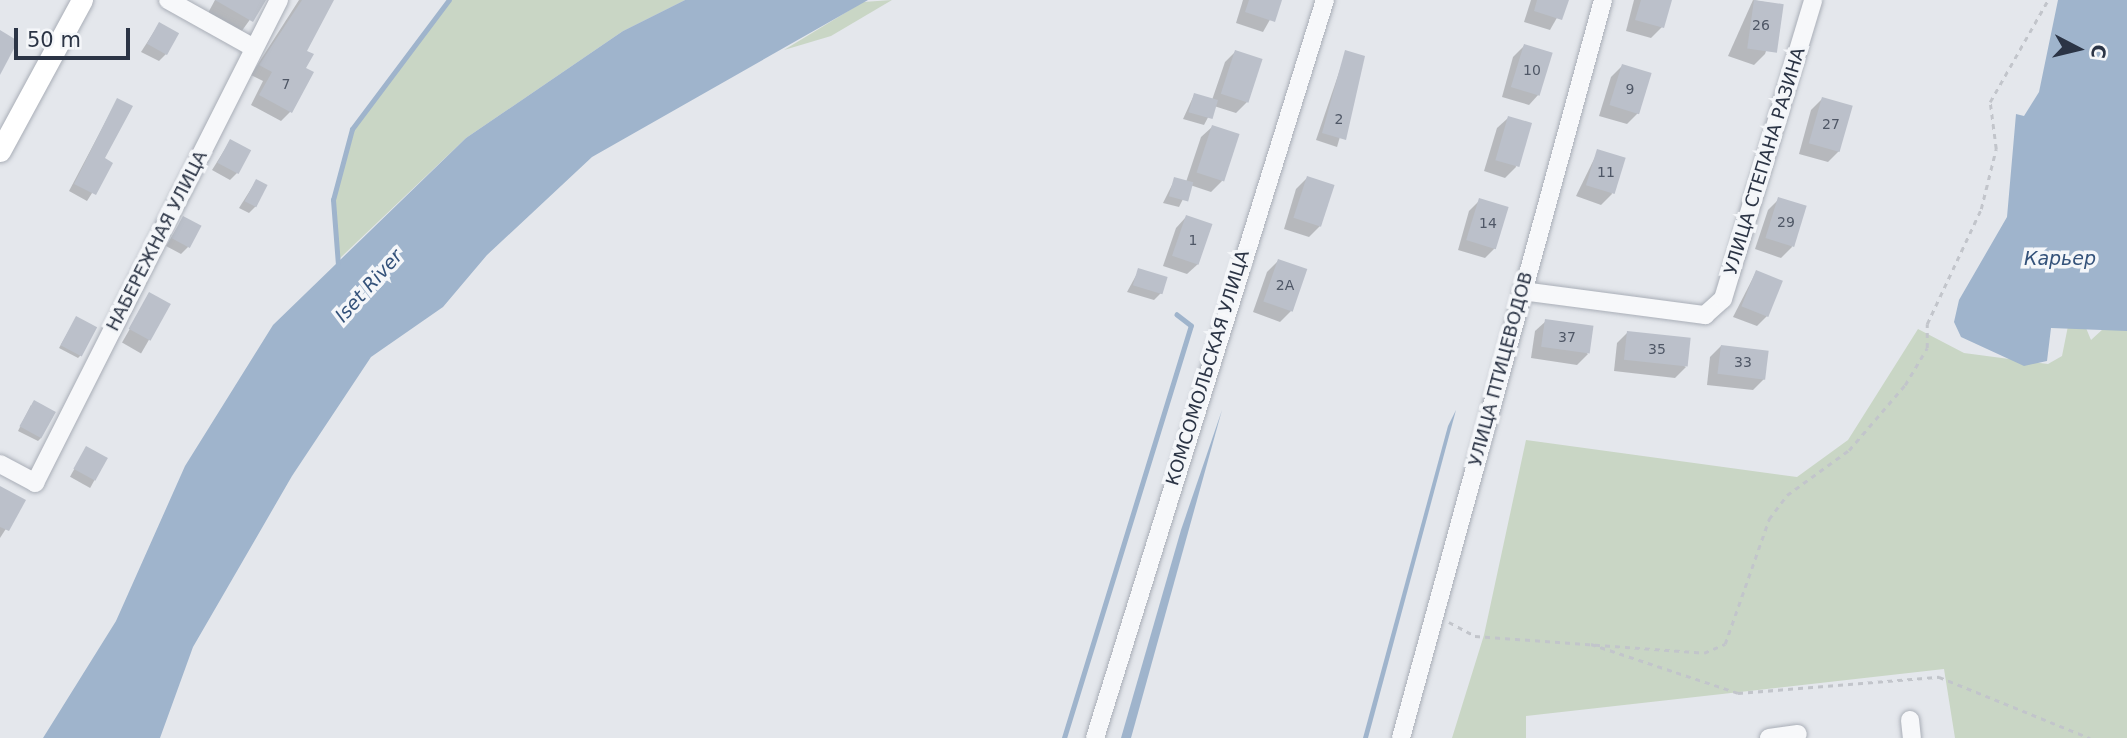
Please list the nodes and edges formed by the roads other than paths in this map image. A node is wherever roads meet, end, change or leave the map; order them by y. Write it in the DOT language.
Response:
graph roads {
  1 [pos="82,0"];
  2 [pos="168,0"];
  3 [pos="279,0"];
  4 [pos="1325,0"];
  5 [pos="1603,0"];
  6 [pos="1813,0"];
  7 [pos="254,48"];
  8 [pos="0,151"];
  9 [pos="1522,291"];
  10 [pos="0,464"];
  11 [pos="1798,734"];
  12 [pos="1095,738"];
  13 [pos="1401,738"];
  14 [pos="1769,738"];
  1 -- 8 [label="main road"];
  2 -- 7 [label="street"];
  3 -- 7 [label="street, НАБЕРЕЖНАЯ УЛИЦА"];
  4 -- 12 [label="street, КОМСОМОЛЬСКАЯ УЛИЦА"];
  5 -- 9 [label="street, УЛИЦА ПТИЦЕВОДОВ"];
  6 -- 9 [label="street, УЛИЦА СТЕПАНА РАЗИНА"];
  7 -- 10 [label="street, НАБЕРЕЖНАЯ УЛИЦА"];
  9 -- 13 [label="street, УЛИЦА ПТИЦЕВОДОВ"];
  11 -- 14 [label="street"];
}
